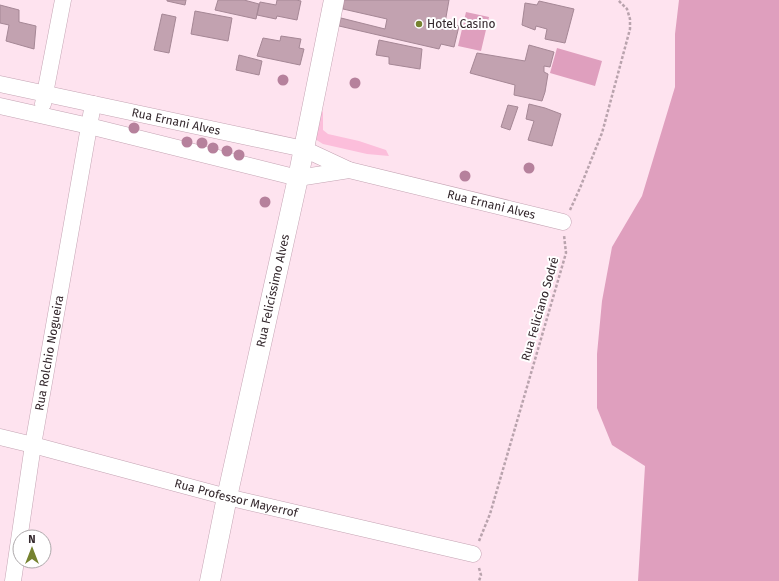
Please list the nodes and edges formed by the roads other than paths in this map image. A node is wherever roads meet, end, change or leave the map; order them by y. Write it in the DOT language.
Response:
graph roads {
  1 [pos="63,0"];
  2 [pos="334,0"];
  3 [pos="0,84"];
  4 [pos="45,93"];
  5 [pos="93,104"];
  6 [pos="0,106"];
  7 [pos="40,115"];
  8 [pos="89,126"];
  9 [pos="304,149"];
  10 [pos="349,170"];
  11 [pos="298,178"];
  12 [pos="563,222"];
  13 [pos="0,437"];
  14 [pos="33,445"];
  15 [pos="227,497"];
  16 [pos="474,554"];
  17 [pos="13,581"];
  18 [pos="210,581"];
  1 -- 4 [label="street"];
  2 -- 9 [label="street, Rua Felicíssimo Alves"];
  3 -- 4 [label="street, Rua Ernani Alves"];
  4 -- 5 [label="street, Rua Ernani Alves"];
  4 -- 7 [label="street"];
  5 -- 8 [label="street, Rua Rolchio Nogueira"];
  5 -- 9 [label="street, Rua Ernani Alves"];
  6 -- 7 [label="street, Rua Ernani Alves"];
  7 -- 8 [label="street, Rua Ernani Alves"];
  8 -- 11 [label="street, Rua Ernani Alves"];
  8 -- 14 [label="street, Rua Rolchio Nogueira"];
  9 -- 10 [label="street, Rua Ernani Alves"];
  9 -- 11 [label="street, Rua Felicíssimo Alves"];
  10 -- 11 [label="street, Rua Ernani Alves"];
  10 -- 12 [label="street, Rua Ernani Alves"];
  11 -- 15 [label="street, Rua Felicíssimo Alves"];
  13 -- 14 [label="street, Rua Professor Mayerrof"];
  14 -- 15 [label="street, Rua Professor Mayerrof"];
  14 -- 17 [label="street, Rua Rolchio Nogueira"];
  15 -- 16 [label="street, Rua Professor Mayerrof"];
  15 -- 18 [label="street, Rua Felicíssimo Alves"];
}
